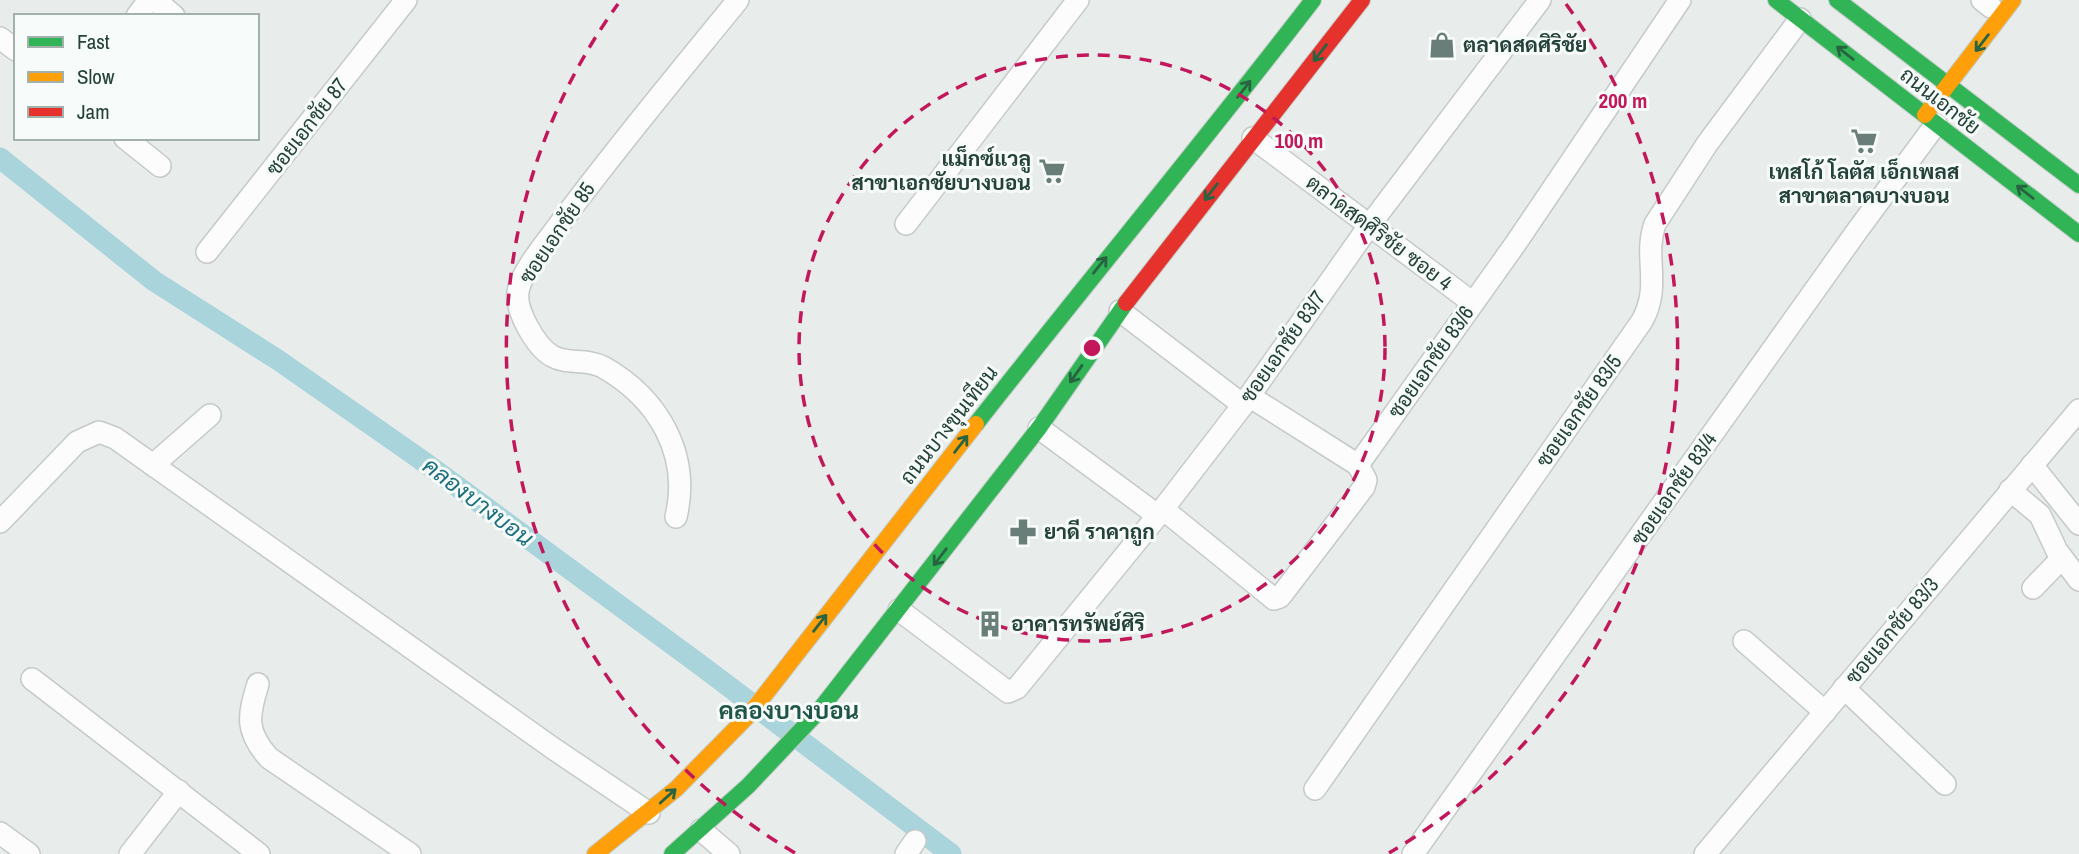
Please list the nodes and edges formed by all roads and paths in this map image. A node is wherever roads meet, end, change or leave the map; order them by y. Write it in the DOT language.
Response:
graph roads {
  1 [pos="155,0"];
  2 [pos="406,0"];
  3 [pos="738,0"];
  4 [pos="1078,0"];
  5 [pos="1312,0"];
  6 [pos="1362,0"];
  7 [pos="1540,0"];
  8 [pos="1680,0"];
  9 [pos="1776,0"];
  10 [pos="1838,0"];
  11 [pos="2014,0"];
  12 [pos="1990,2"];
  13 [pos="172,14"];
  14 [pos="1800,19"];
  15 [pos="1949,85"];
  16 [pos="1923,90"];
  17 [pos="1931,119"];
  18 [pos="1239,126"];
  19 [pos="128,140"];
  20 [pos="160,166"];
  21 [pos="2079,185"];
  22 [pos="906,224"];
  23 [pos="1369,226"];
  24 [pos="2079,234"];
  25 [pos="207,252"];
  26 [pos="1473,303"];
  27 [pos="1120,311"];
  28 [pos="1246,400"];
  29 [pos="2079,410"];
  30 [pos="210,415"];
  31 [pos="1039,428"];
  32 [pos="153,465"];
  33 [pos="1358,465"];
  34 [pos="2032,466"];
  35 [pos="2010,490"];
  36 [pos="1160,512"];
  37 [pos="676,517"];
  38 [pos="0,522"];
  39 [pos="2079,524"];
  40 [pos="2062,558"];
  41 [pos="2079,580"];
  42 [pos="2033,588"];
  43 [pos="899,610"];
  44 [pos="1744,641"];
  45 [pos="32,678"];
  46 [pos="258,684"];
  47 [pos="1844,688"];
  48 [pos="1825,712"];
  49 [pos="1945,784"];
  50 [pos="1315,789"];
  51 [pos="179,792"];
  52 [pos="649,813"];
  53 [pos="701,830"];
  54 [pos="0,833"];
  55 [pos="29,854"];
  56 [pos="130,854"];
  57 [pos="259,854"];
  58 [pos="410,854"];
  59 [pos="595,854"];
  60 [pos="672,854"];
  61 [pos="730,854"];
  62 [pos="1413,854"];
  63 [pos="1706,854"];
  1 -- 13 [label="street"];
  2 -- 25 [label="street, ซอยเอกชัย 87"];
  3 -- 37 [label="street, ซอยเอกชัย 85"];
  4 -- 22 [label="street"];
  18 -- 5 [label="main road, ถนนบางขุนเทียน, one-way"];
  6 -- 18 [label="main road, ถนนบางขุนเทียน, one-way"];
  7 -- 23 [label="street, ซอยเอกชัย 83/7"];
  8 -- 26 [label="street, ซอยเอกชัย 83/6"];
  9 -- 14 [label="main road, ถนนเอกชัย"];
  10 -- 16 [label="main road, ถนนเอกชัย"];
  11 -- 15 [label="main road, one-way"];
  12 -- 16 [label="main road"];
  16 -- 14 [label="main road, ถนนเอกชัย, one-way"];
  14 -- 50 [label="street, ซอยเอกชัย 83/5"];
  15 -- 16 [label="main road, ถนนเอกชัย"];
  15 -- 17 [label="main road"];
  15 -- 21 [label="main road, ถนนเอกชัย"];
  16 -- 17 [label="main road, ถนนเอกชัย"];
  24 -- 17 [label="main road, ถนนเอกชัย, one-way"];
  17 -- 62 [label="street, ซอยเอกชัย 83/4"];
  18 -- 23 [label="street, ตลาดสดศิริชัย ซอย 4"];
  18 -- 27 [label="main road, ถนนบางขุนเทียน, one-way"];
  52 -- 18 [label="main road, ถนนบางขุนเทียน, one-way"];
  19 -- 20 [label="street"];
  23 -- 26 [label="street, ตลาดสดศิริชัย ซอย 4"];
  23 -- 28 [label="street, ซอยเอกชัย 83/7"];
  26 -- 33 [label="street, ซอยเอกชัย 83/6"];
  27 -- 28 [label="street"];
  27 -- 31 [label="main road, ถนนบางขุนเทียน, one-way"];
  28 -- 33 [label="street"];
  28 -- 36 [label="street, ซอยเอกชัย 83/7"];
  29 -- 34 [label="street, ซอยเอกชัย 83/3"];
  30 -- 32 [label="street"];
  31 -- 36 [label="street"];
  31 -- 43 [label="main road, ถนนบางขุนเทียน, one-way"];
  32 -- 38 [label="street"];
  32 -- 52 [label="street"];
  33 -- 36 [label="street"];
  34 -- 35 [label="street, ซอยเอกชัย 83/3"];
  34 -- 39 [label="street"];
  35 -- 40 [label="street"];
  35 -- 47 [label="street, ซอยเอกชัย 83/3"];
  36 -- 43 [label="street, ซอยเอกชัย 83/7"];
  40 -- 41 [label="street"];
  40 -- 42 [label="street"];
  43 -- 53 [label="main road, ถนนบางขุนเทียน"];
  44 -- 48 [label="street"];
  45 -- 51 [label="street"];
  46 -- 58 [label="street"];
  47 -- 48 [label="street, ซอยเอกชัย 83/3"];
  47 -- 49 [label="street"];
  48 -- 63 [label="street, ซอยเอกชัย 83/3"];
  51 -- 56 [label="street"];
  51 -- 57 [label="street"];
  52 -- 59 [label="main road, ถนนบางขุนเทียน"];
  53 -- 60 [label="main road, ถนนบางขุนเทียน"];
  53 -- 61 [label="street"];
  54 -- 55 [label="street"];
}
